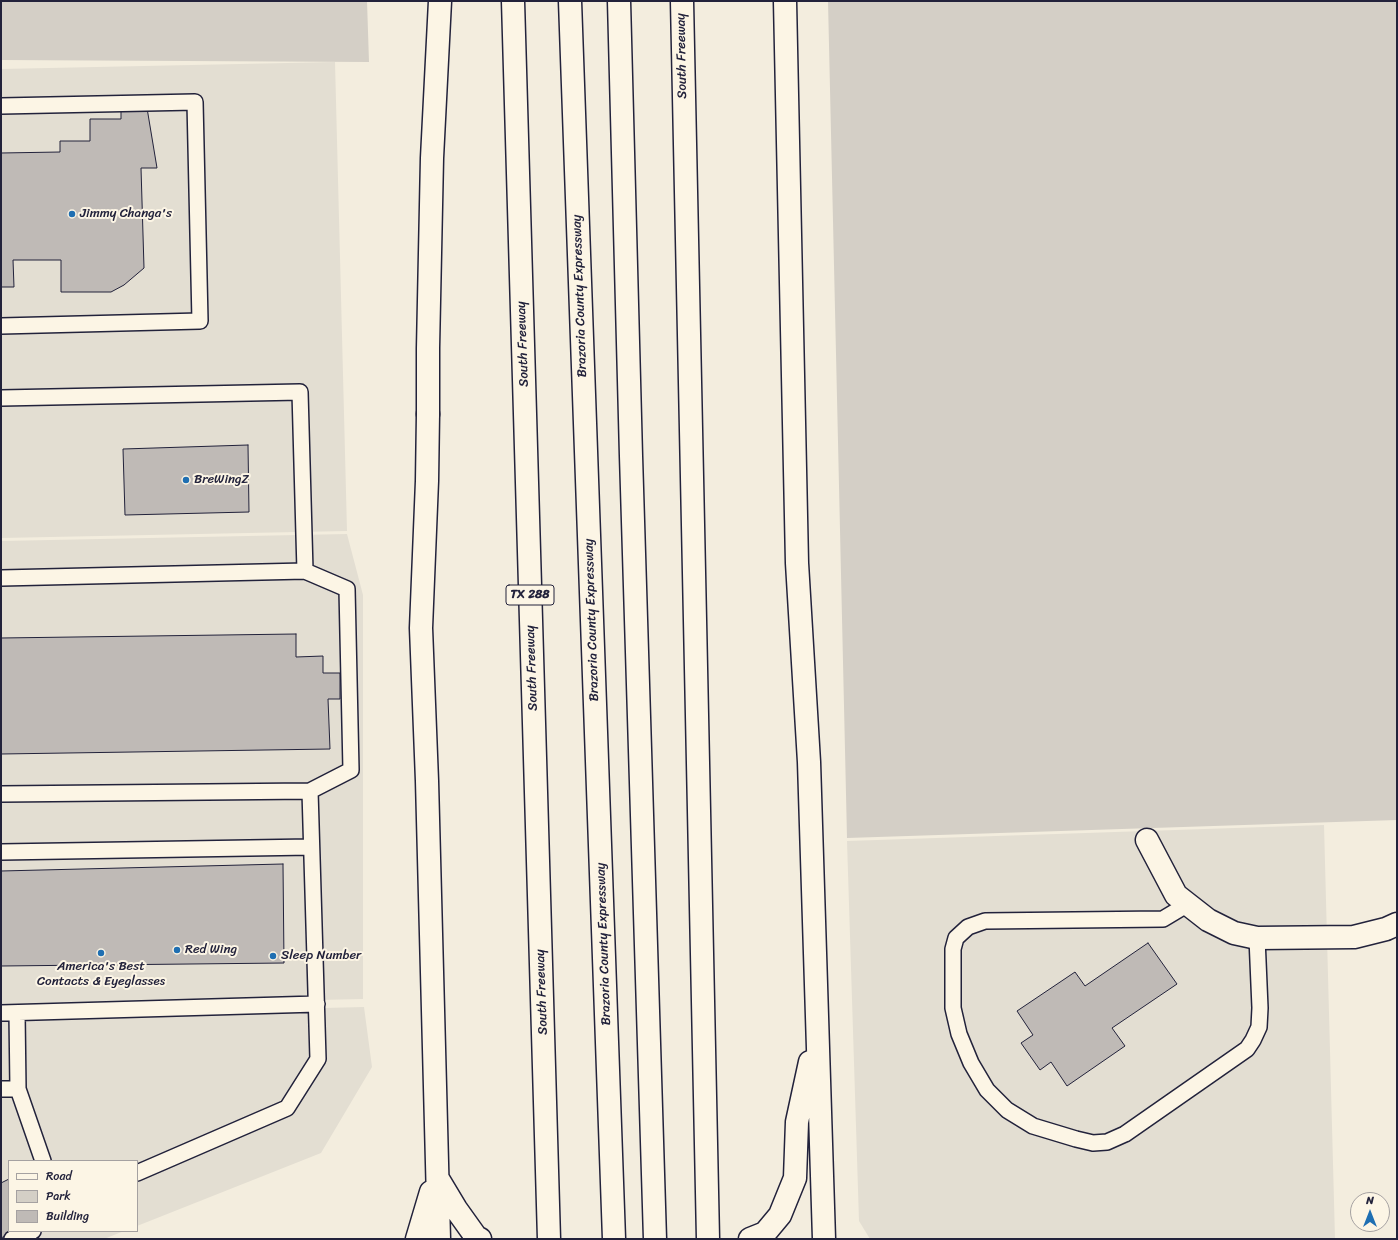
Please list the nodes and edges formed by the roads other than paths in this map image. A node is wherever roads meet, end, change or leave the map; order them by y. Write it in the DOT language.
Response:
graph roads {
  1 [pos="440,1"];
  2 [pos="512,1"];
  3 [pos="570,1"];
  4 [pos="619,1"];
  5 [pos="682,1"];
  6 [pos="693,1"];
  7 [pos="785,1"];
  8 [pos="682,41"];
  9 [pos="1,106"];
  10 [pos="1,326"];
  11 [pos="1,398"];
  12 [pos="305,571"];
  13 [pos="1,578"];
  14 [pos="310,791"];
  15 [pos="1,794"];
  16 [pos="1147,840"];
  17 [pos="311,847"];
  18 [pos="1,852"];
  19 [pos="1188,904"];
  20 [pos="1397,924"];
  21 [pos="1257,938"];
  22 [pos="317,1004"];
  23 [pos="1,1013"];
  24 [pos="17,1013"];
  25 [pos="818,1030"];
  26 [pos="1,1089"];
  27 [pos="18,1089"];
  28 [pos="43,1160"];
  29 [pos="138,1173"];
  30 [pos="436,1176"];
  31 [pos="31,1232"];
  32 [pos="12,1239"];
  33 [pos="417,1239"];
  34 [pos="439,1239"];
  35 [pos="480,1239"];
  36 [pos="549,1239"];
  37 [pos="614,1239"];
  38 [pos="655,1239"];
  39 [pos="708,1239"];
  40 [pos="750,1239"];
  41 [pos="824,1239"];
  1 -- 30 [label="main road"];
  2 -- 36 [label="main road, South Freeway / TX 288"];
  3 -- 37 [label="main road, Brazoria County Expressway"];
  4 -- 38 [label="main road"];
  5 -- 8 [label="main road, South Freeway"];
  6 -- 8 [label="main road"];
  7 -- 25 [label="main road"];
  8 -- 39 [label="main road, South Freeway"];
  9 -- 10 [label="lane"];
  11 -- 12 [label="lane"];
  12 -- 13 [label="lane"];
  12 -- 14 [label="lane"];
  14 -- 15 [label="lane"];
  14 -- 17 [label="lane"];
  16 -- 19 [label="main road"];
  17 -- 18 [label="lane"];
  17 -- 22 [label="lane"];
  19 -- 21 [label="main road"];
  19 -- 21 [label="lane"];
  20 -- 21 [label="main road"];
  22 -- 24 [label="lane"];
  22 -- 29 [label="lane"];
  23 -- 24 [label="lane"];
  24 -- 27 [label="lane"];
  25 -- 40 [label="main road"];
  25 -- 41 [label="main road"];
  26 -- 27 [label="lane"];
  27 -- 28 [label="lane"];
  30 -- 33 [label="main road"];
  30 -- 34 [label="main road"];
  30 -- 35 [label="main road"];
  31 -- 32 [label="lane"];
}
